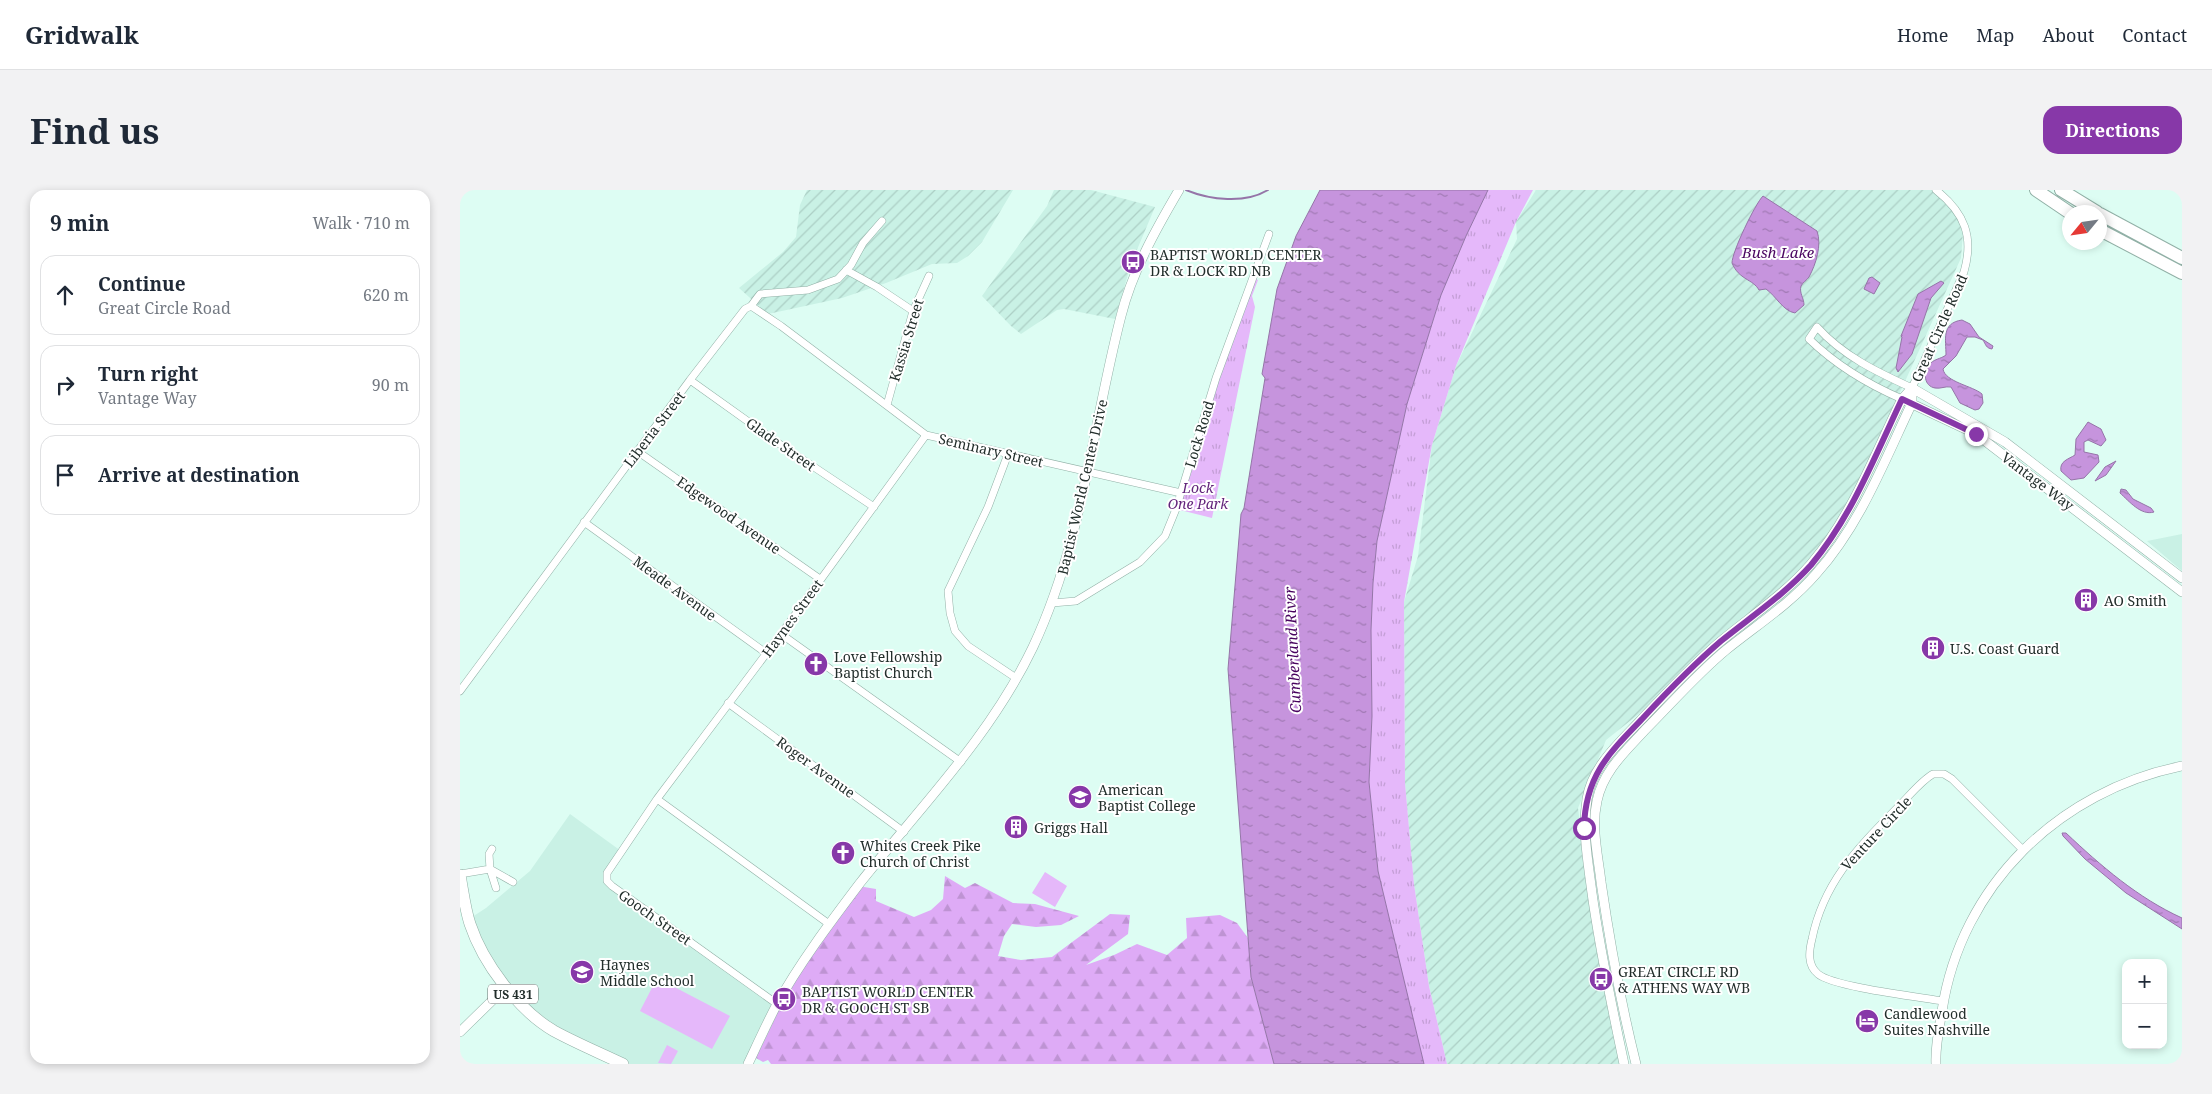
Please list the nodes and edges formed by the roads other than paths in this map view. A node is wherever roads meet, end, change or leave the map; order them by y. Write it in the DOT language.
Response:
graph roads {
  1 [pos="1179,190"];
  2 [pos="1936,190"];
  3 [pos="2036,190"];
  4 [pos="2061,190"];
  5 [pos="2085,205"];
  6 [pos="2062,208"];
  7 [pos="2107,218"];
  8 [pos="882,221"];
  9 [pos="1269,234"];
  10 [pos="2107,234"];
  11 [pos="2182,258"];
  12 [pos="846,270"];
  13 [pos="2182,274"];
  14 [pos="929,276"];
  15 [pos="751,306"];
  16 [pos="913,311"];
  17 [pos="690,380"];
  18 [pos="1912,388"];
  19 [pos="1902,399"];
  20 [pos="1912,403"];
  21 [pos="887,405"];
  22 [pos="926,435"];
  23 [pos="637,451"];
  24 [pos="1008,454"];
  25 [pos="1088,472"];
  26 [pos="1181,493"];
  27 [pos="874,507"];
  28 [pos="584,522"];
  29 [pos="2182,578"];
  30 [pos="820,579"];
  31 [pos="2182,592"];
  32 [pos="1052,603"];
  33 [pos="781,634"];
  34 [pos="766,654"];
  35 [pos="1016,678"];
  36 [pos="460,691"];
  37 [pos="728,702"];
  38 [pos="961,762"];
  39 [pos="2182,766"];
  40 [pos="657,799"];
  41 [pos="904,832"];
  42 [pos="492,849"];
  43 [pos="2023,850"];
  44 [pos="490,869"];
  45 [pos="460,875"];
  46 [pos="607,881"];
  47 [pos="513,882"];
  48 [pos="496,888"];
  49 [pos="828,924"];
  50 [pos="506,987"];
  51 [pos="1944,1001"];
  52 [pos="777,1004"];
  53 [pos="460,1032"];
  54 [pos="623,1064"];
  55 [pos="748,1064"];
  56 [pos="1624,1064"];
  57 [pos="1636,1064"];
  58 [pos="1936,1064"];
  1 -- 25 [label="street, Baptist World Center Drive"];
  2 -- 18 [label="street, Great Circle Road"];
  3 -- 6 [label="highway"];
  4 -- 5 [label="highway"];
  7 -- 11 [label="highway"];
  8 -- 12 [label="street, Liberia Street"];
  9 -- 26 [label="street, Lock Road"];
  10 -- 13 [label="highway"];
  12 -- 15 [label="street, Liberia Street"];
  12 -- 16 [label="street"];
  14 -- 16 [label="street, Kassia Street"];
  15 -- 17 [label="street, Liberia Street"];
  15 -- 21 [label="street, Seminary Street"];
  16 -- 21 [label="street, Kassia Street"];
  17 -- 23 [label="street, Liberia Street"];
  17 -- 27 [label="street, Glade Street"];
  18 -- 19 [label="street, Great Circle Road"];
  18 -- 19 [label="street, Vantage Way"];
  18 -- 20 [label="street, Great Circle Road"];
  18 -- 29 [label="street, Vantage Way"];
  19 -- 20 [label="street, Vantage Way"];
  19 -- 56 [label="street, Great Circle Road"];
  20 -- 31 [label="street, Vantage Way"];
  20 -- 57 [label="street, Great Circle Road"];
  21 -- 22 [label="street, Seminary Street"];
  22 -- 24 [label="street, Seminary Street"];
  22 -- 27 [label="street, Haynes Street"];
  23 -- 28 [label="street, Liberia Street"];
  23 -- 30 [label="street, Edgewood Avenue"];
  24 -- 25 [label="street, Seminary Street"];
  24 -- 35 [label="street"];
  25 -- 26 [label="street, Seminary Street"];
  25 -- 32 [label="street, Baptist World Center Drive"];
  26 -- 32 [label="street, Lock Road"];
  27 -- 30 [label="street, Haynes Street"];
  28 -- 34 [label="street, Meade Avenue"];
  28 -- 36 [label="street, Liberia Street"];
  30 -- 33 [label="street, Haynes Street"];
  32 -- 35 [label="street, Baptist World Center Drive"];
  33 -- 34 [label="street, Haynes Street"];
  33 -- 38 [label="street"];
  34 -- 37 [label="street, Haynes Street"];
  35 -- 38 [label="street, Baptist World Center Drive"];
  37 -- 40 [label="street, Haynes Street"];
  37 -- 41 [label="street, Roger Avenue"];
  38 -- 41 [label="street, Baptist World Center Drive"];
  39 -- 43 [label="street"];
  40 -- 46 [label="street, Haynes Street"];
  40 -- 49 [label="street"];
  41 -- 49 [label="street, Baptist World Center Drive"];
  42 -- 44 [label="street"];
  43 -- 51 [label="street"];
  43 -- 51 [label="street, Venture Circle"];
  44 -- 45 [label="street"];
  44 -- 47 [label="street"];
  44 -- 48 [label="street"];
  45 -- 50 [label="main road, US 431"];
  46 -- 52 [label="street, Gooch Street"];
  49 -- 52 [label="street, Baptist World Center Drive"];
  50 -- 53 [label="street"];
  50 -- 54 [label="main road, US 431"];
  51 -- 58 [label="street"];
  52 -- 55 [label="street, Baptist World Center Drive"];
}
